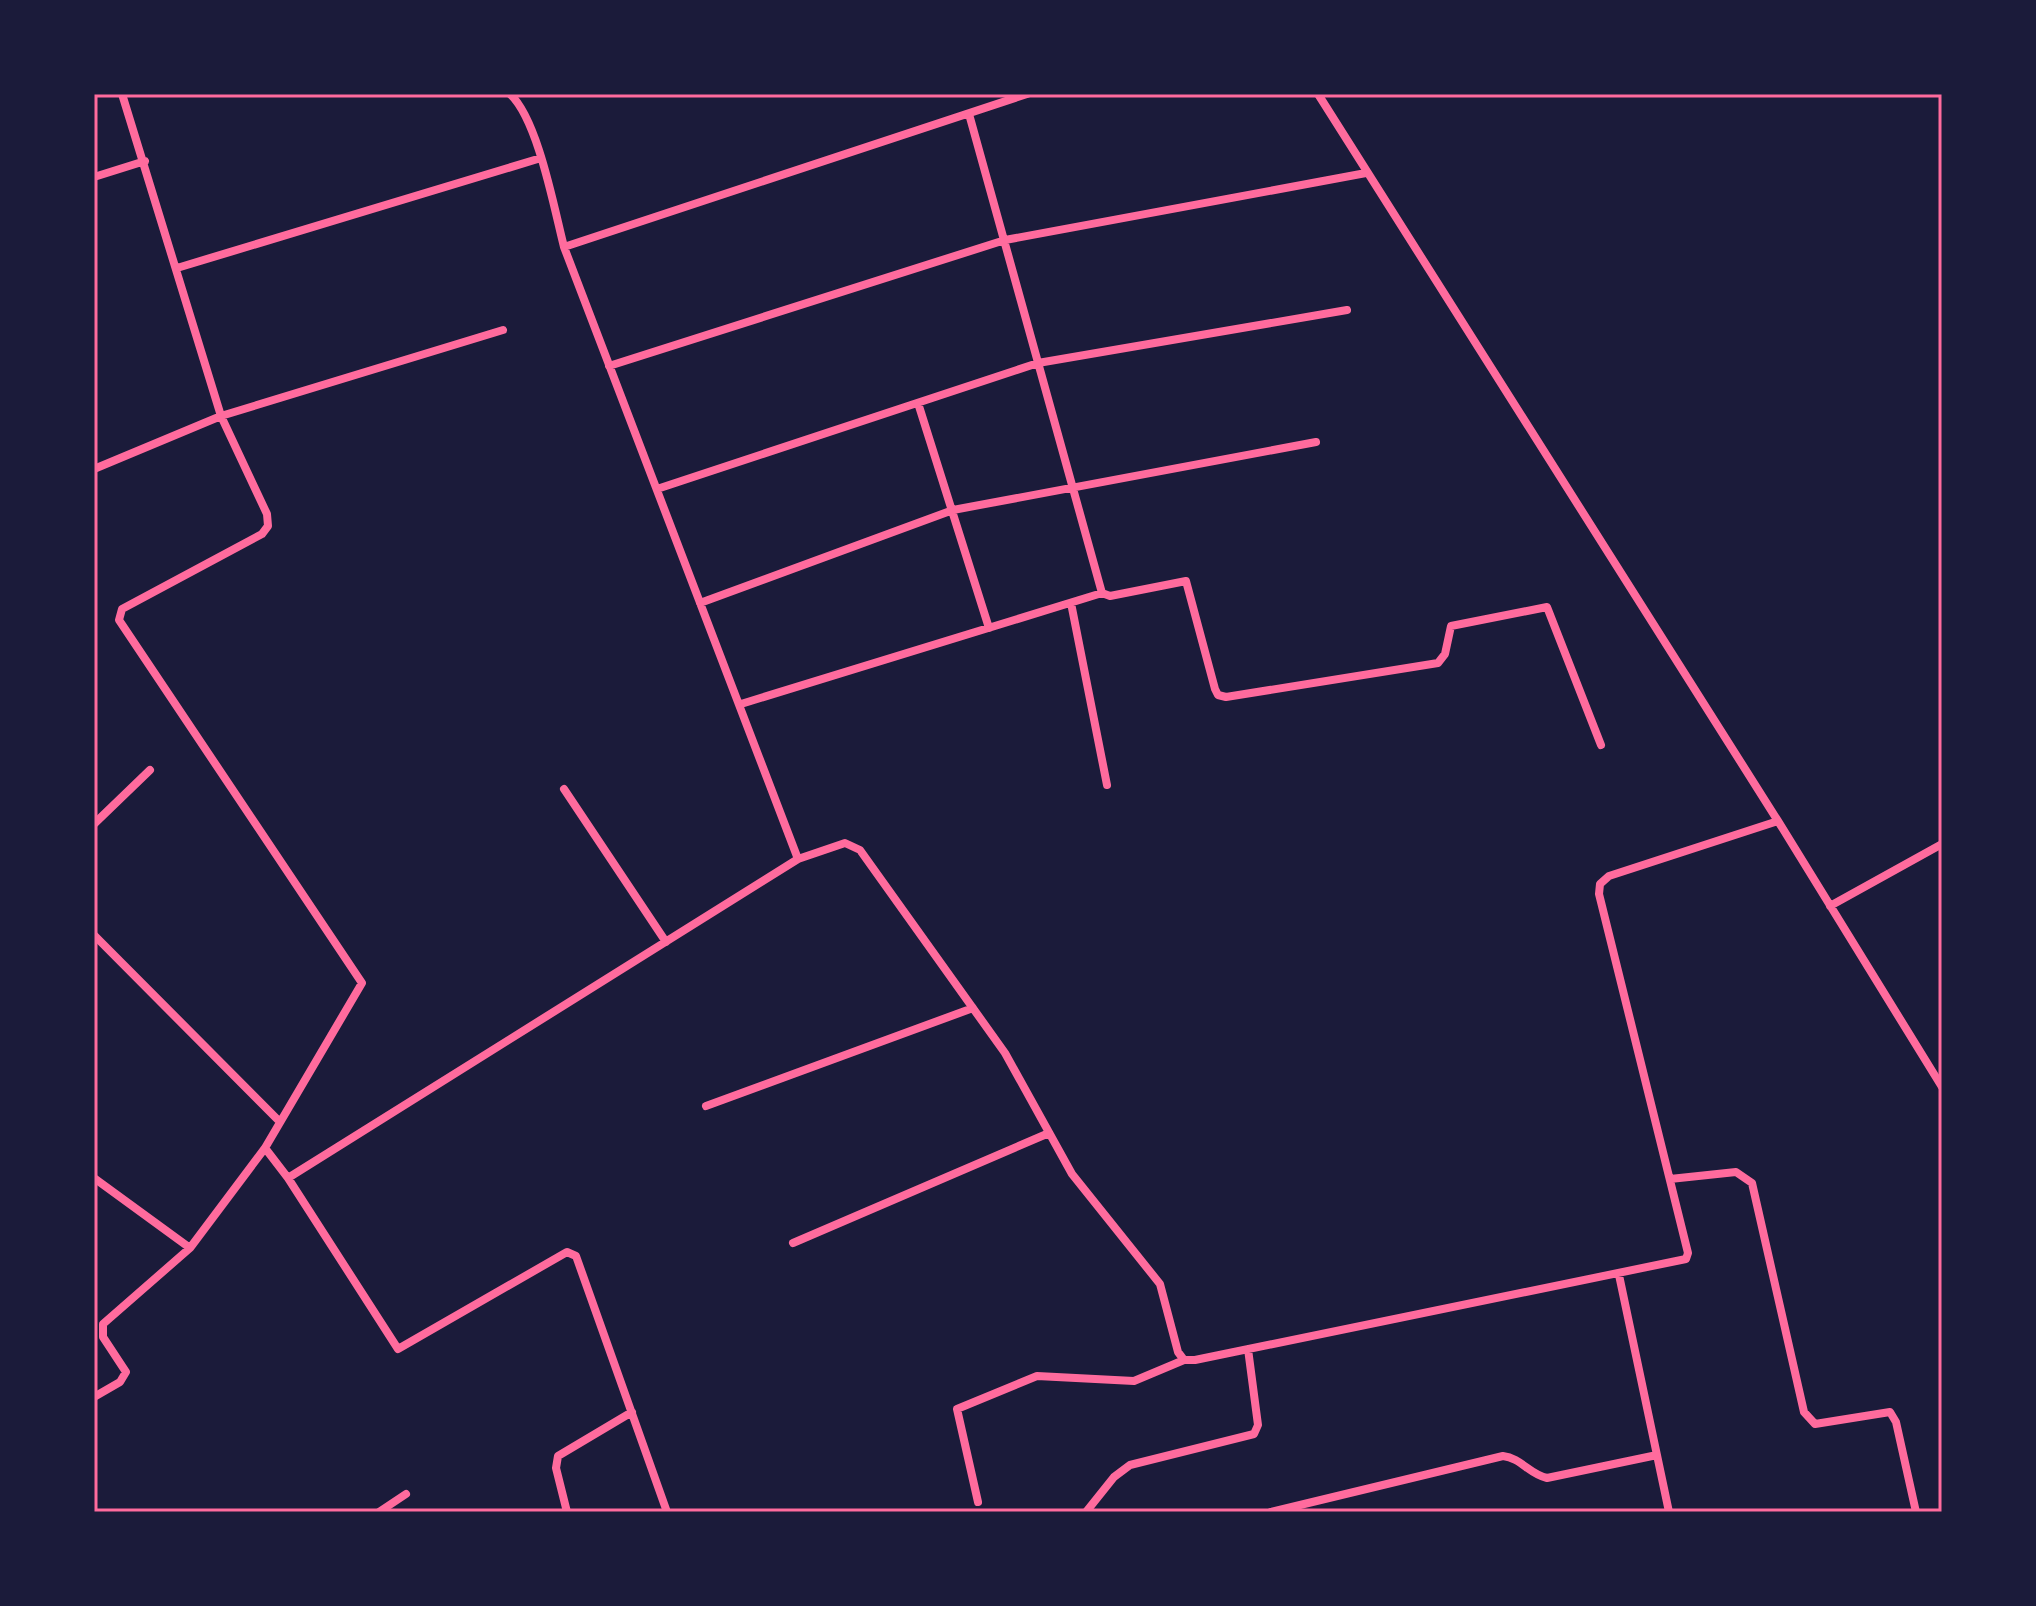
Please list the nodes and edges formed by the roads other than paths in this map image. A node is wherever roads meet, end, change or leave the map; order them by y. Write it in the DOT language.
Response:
graph roads {
  1 [pos="122,94"];
  2 [pos="510,94"];
  3 [pos="1027,94"];
  4 [pos="1318,94"];
  5 [pos="969,114"];
  6 [pos="541,158"];
  7 [pos="145,161"];
  8 [pos="1366,173"];
  9 [pos="94,177"];
  10 [pos="1005,240"];
  11 [pos="564,247"];
  12 [pos="177,268"];
  13 [pos="1347,310"];
  14 [pos="503,330"];
  15 [pos="1038,363"];
  16 [pos="609,366"];
  17 [pos="918,403"];
  18 [pos="221,416"];
  19 [pos="1316,442"];
  20 [pos="94,469"];
  21 [pos="1071,488"];
  22 [pos="657,489"];
  23 [pos="953,510"];
  24 [pos="1102,593"];
  25 [pos="700,603"];
  26 [pos="1071,603"];
  27 [pos="989,628"];
  28 [pos="741,704"];
  29 [pos="1601,745"];
  30 [pos="150,770"];
  31 [pos="1107,785"];
  32 [pos="564,789"];
  33 [pos="1778,821"];
  34 [pos="94,824"];
  35 [pos="1942,844"];
  36 [pos="798,859"];
  37 [pos="1830,906"];
  38 [pos="94,935"];
  39 [pos="666,942"];
  40 [pos="973,1008"];
  41 [pos="1942,1087"];
  42 [pos="706,1106"];
  43 [pos="280,1122"];
  44 [pos="1049,1133"];
  45 [pos="265,1148"];
  46 [pos="94,1178"];
  47 [pos="288,1178"];
  48 [pos="1670,1179"];
  49 [pos="793,1243"];
  50 [pos="190,1248"];
  51 [pos="1619,1275"];
  52 [pos="1248,1349"];
  53 [pos="1184,1360"];
  54 [pos="94,1397"];
  55 [pos="632,1412"];
  56 [pos="1657,1455"];
  57 [pos="406,1494"];
  58 [pos="978,1502"];
  59 [pos="379,1512"];
  60 [pos="567,1512"];
  61 [pos="667,1512"];
  62 [pos="1086,1512"];
  63 [pos="1271,1512"];
  64 [pos="1669,1512"];
  65 [pos="1916,1512"];
  1 -- 7 [label="street"];
  2 -- 6 [label="street"];
  3 -- 5 [label="street"];
  4 -- 8 [label="street"];
  5 -- 10 [label="street"];
  5 -- 11 [label="street"];
  6 -- 11 [label="street"];
  6 -- 12 [label="street"];
  7 -- 9 [label="street"];
  7 -- 12 [label="street"];
  8 -- 10 [label="street"];
  8 -- 33 [label="street"];
  10 -- 15 [label="street"];
  10 -- 16 [label="street"];
  11 -- 16 [label="street"];
  12 -- 18 [label="street"];
  13 -- 15 [label="street"];
  14 -- 18 [label="street"];
  15 -- 17 [label="street"];
  15 -- 21 [label="street"];
  16 -- 22 [label="street"];
  17 -- 22 [label="street"];
  17 -- 23 [label="street"];
  18 -- 20 [label="street"];
  18 -- 43 [label="street"];
  19 -- 21 [label="street"];
  21 -- 23 [label="street"];
  21 -- 24 [label="street"];
  22 -- 25 [label="street"];
  23 -- 25 [label="street"];
  23 -- 27 [label="street"];
  24 -- 26 [label="street"];
  24 -- 29 [label="street"];
  25 -- 28 [label="street"];
  26 -- 27 [label="street"];
  26 -- 31 [label="street"];
  27 -- 28 [label="street"];
  28 -- 36 [label="street"];
  30 -- 34 [label="street"];
  32 -- 39 [label="street"];
  33 -- 37 [label="street"];
  33 -- 48 [label="street"];
  35 -- 37 [label="street"];
  36 -- 39 [label="street"];
  36 -- 40 [label="street"];
  37 -- 41 [label="street"];
  38 -- 43 [label="street"];
  39 -- 47 [label="street"];
  40 -- 42 [label="street"];
  40 -- 44 [label="street"];
  43 -- 45 [label="street"];
  44 -- 49 [label="street"];
  44 -- 53 [label="street"];
  45 -- 47 [label="street"];
  45 -- 50 [label="street"];
  46 -- 50 [label="street"];
  47 -- 55 [label="street"];
  48 -- 51 [label="street"];
  48 -- 65 [label="street"];
  50 -- 54 [label="street"];
  51 -- 52 [label="street"];
  51 -- 56 [label="street"];
  52 -- 53 [label="street"];
  52 -- 62 [label="street"];
  53 -- 58 [label="street"];
  55 -- 60 [label="street"];
  55 -- 61 [label="street"];
  56 -- 63 [label="street"];
  56 -- 64 [label="street"];
  57 -- 59 [label="street"];
}
